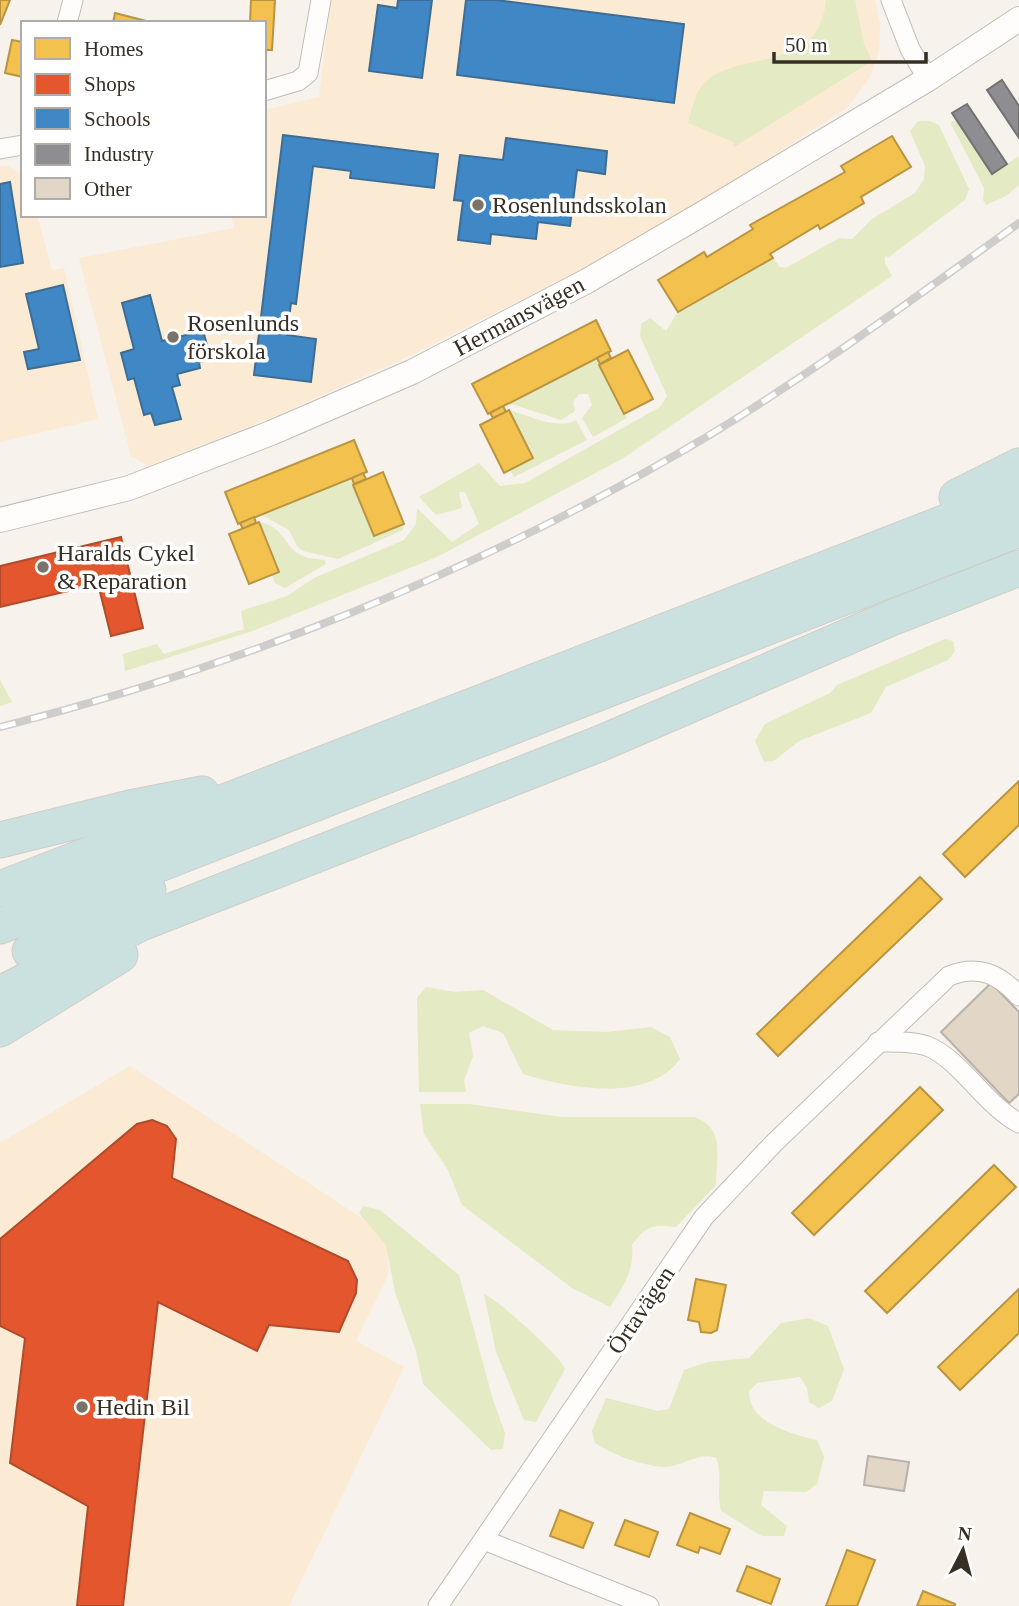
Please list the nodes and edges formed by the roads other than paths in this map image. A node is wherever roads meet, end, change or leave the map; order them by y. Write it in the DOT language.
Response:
graph roads {
  1 [pos="73,0"];
  2 [pos="321,0"];
  3 [pos="891,0"];
  4 [pos="1019,19"];
  5 [pos="68,21"];
  6 [pos="928,79"];
  7 [pos="271,89"];
  8 [pos="21,145"];
  9 [pos="0,149"];
  10 [pos="1019,466"];
  11 [pos="1019,494"];
  12 [pos="0,520"];
  13 [pos="1019,529"];
  14 [pos="1019,568"];
  15 [pos="753,598"];
  16 [pos="295,776"];
  17 [pos="330,798"];
  18 [pos="0,840"];
  19 [pos="245,884"];
  20 [pos="0,889"];
  21 [pos="0,926"];
  22 [pos="0,969"];
  23 [pos="0,994"];
  24 [pos="1019,996"];
  25 [pos="0,1029"];
  26 [pos="878,1042"];
  27 [pos="1019,1124"];
  28 [pos="484,1540"];
  29 [pos="438,1606"];
  30 [pos="649,1606"];
  1 -- 5 [label="street"];
  2 -- 7 [label="street"];
  3 -- 6 [label="street"];
  4 -- 6 [label="street, Hermansvägen"];
  6 -- 12 [label="street, Hermansvägen"];
  8 -- 9 [label="street"];
  10 -- 15 [label="highway"];
  11 -- 15 [label="highway"];
  13 -- 17 [label="highway"];
  14 -- 19 [label="highway"];
  15 -- 16 [label="highway"];
  16 -- 18 [label="highway"];
  16 -- 20 [label="highway"];
  17 -- 21 [label="highway"];
  17 -- 22 [label="highway"];
  19 -- 23 [label="highway"];
  19 -- 25 [label="highway"];
  24 -- 26 [label="street, Örtavägen"];
  26 -- 27 [label="street"];
  26 -- 28 [label="street, Örtavägen"];
  28 -- 29 [label="street, Örtavägen"];
  28 -- 30 [label="street"];
}
